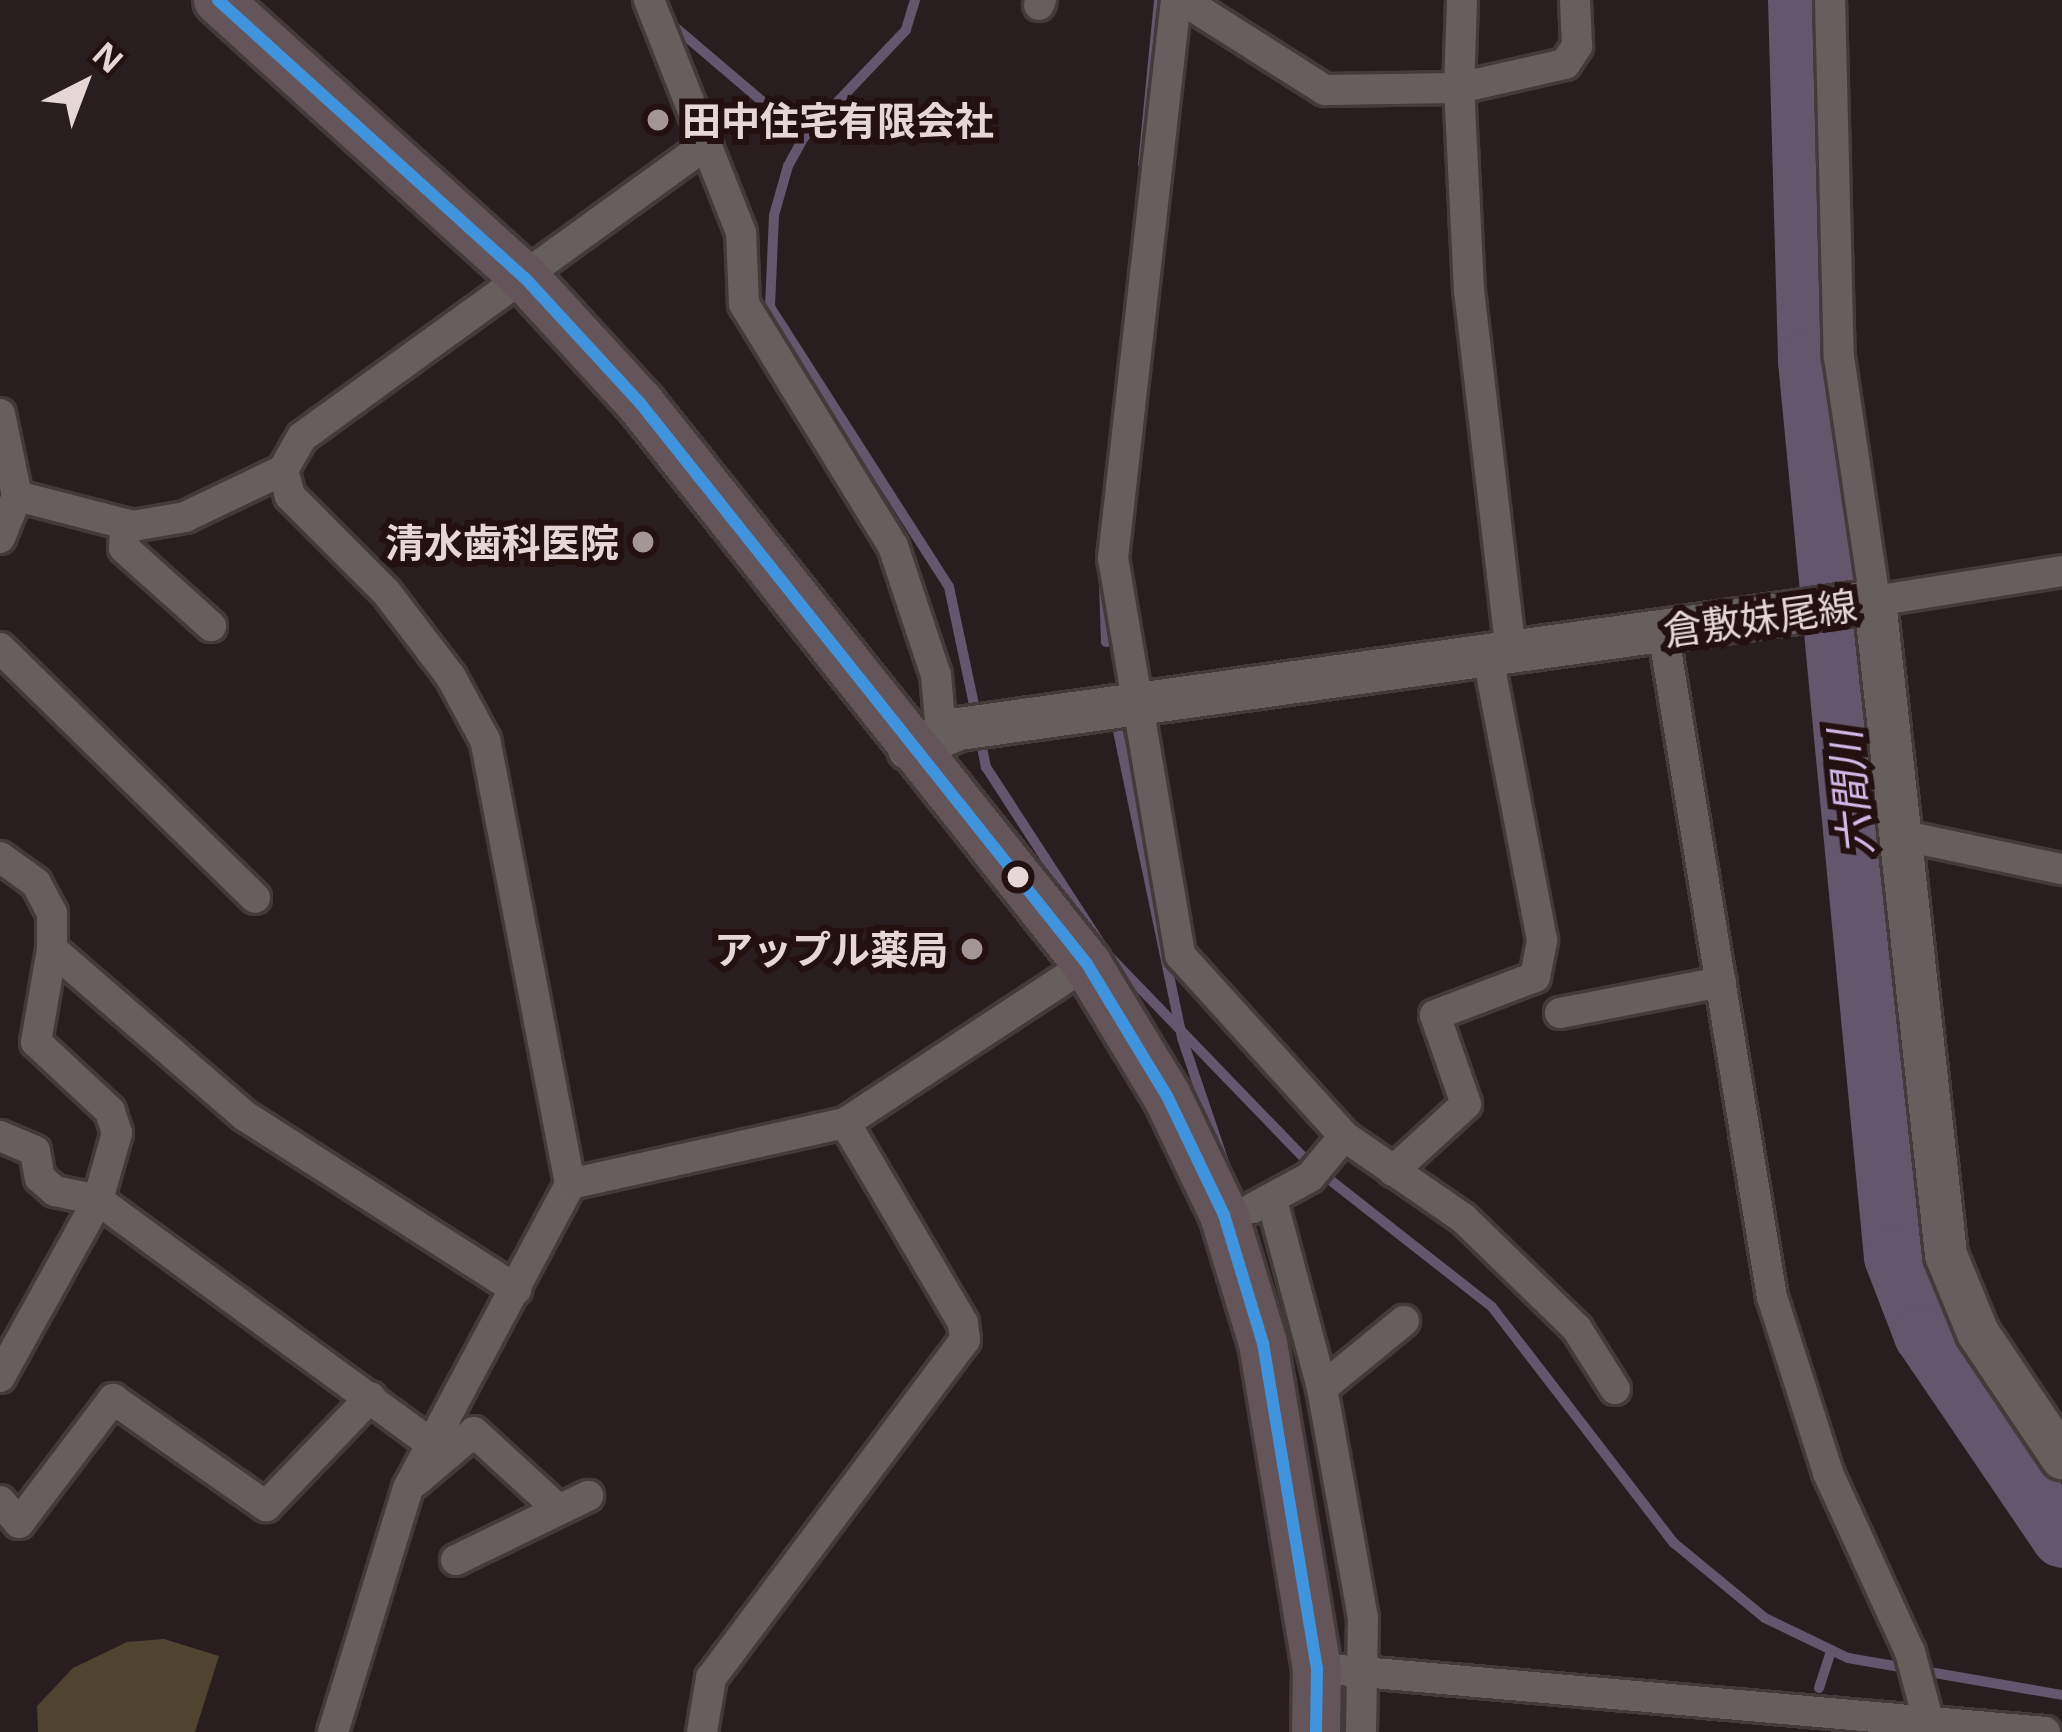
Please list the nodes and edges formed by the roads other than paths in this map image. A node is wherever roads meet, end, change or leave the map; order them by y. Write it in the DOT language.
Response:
graph roads {
  1 [pos="218,0"];
  2 [pos="649,0"];
  3 [pos="1179,0"];
  4 [pos="1462,0"];
  5 [pos="1575,0"];
  6 [pos="1830,0"];
  7 [pos="1460,88"];
  8 [pos="705,145"];
  9 [pos="526,278"];
  10 [pos="0,414"];
  11 [pos="283,470"];
  12 [pos="17,496"];
  13 [pos="125,524"];
  14 [pos="0,538"];
  15 [pos="2062,571"];
  16 [pos="1869,602"];
  17 [pos="211,626"];
  18 [pos="1663,631"];
  19 [pos="0,649"];
  20 [pos="1499,655"];
  21 [pos="1135,707"];
  22 [pos="952,734"];
  23 [pos="1900,835"];
  24 [pos="0,857"];
  25 [pos="2062,868"];
  26 [pos="255,898"];
  27 [pos="52,949"];
  28 [pos="1087,964"];
  29 [pos="1720,982"];
  30 [pos="1560,1013"];
  31 [pos="845,1124"];
  32 [pos="0,1136"];
  33 [pos="1340,1141"];
  34 [pos="1394,1171"];
  35 [pos="570,1184"];
  36 [pos="98,1200"];
  37 [pos="1273,1204"];
  38 [pos="1224,1215"];
  39 [pos="516,1289"];
  40 [pos="1404,1321"];
  41 [pos="0,1377"];
  42 [pos="1322,1388"];
  43 [pos="1615,1389"];
  44 [pos="371,1397"];
  45 [pos="429,1442"];
  46 [pos="2062,1458"];
  47 [pos="408,1487"];
  48 [pos="588,1496"];
  49 [pos="0,1501"];
  50 [pos="559,1510"];
  51 [pos="456,1560"];
  52 [pos="1339,1671"];
  53 [pos="1929,1723"];
  54 [pos="334,1732"];
  55 [pos="702,1732"];
  56 [pos="1316,1732"];
  57 [pos="1361,1732"];
  58 [pos="2045,1732"];
  1 -- 9 [label="main road"];
  2 -- 8 [label="street"];
  3 -- 7 [label="street"];
  3 -- 21 [label="street"];
  4 -- 7 [label="street"];
  5 -- 7 [label="street"];
  6 -- 16 [label="street"];
  7 -- 20 [label="street"];
  8 -- 9 [label="street"];
  8 -- 22 [label="street"];
  9 -- 11 [label="street"];
  9 -- 22 [label="main road"];
  10 -- 12 [label="street"];
  11 -- 13 [label="street"];
  11 -- 35 [label="street"];
  12 -- 13 [label="street"];
  12 -- 14 [label="street"];
  13 -- 17 [label="street"];
  15 -- 16 [label="street"];
  16 -- 18 [label="main road, 倉敷妹尾線"];
  16 -- 23 [label="main road, 倉敷妹尾線"];
  18 -- 20 [label="main road, 倉敷妹尾線"];
  18 -- 29 [label="street"];
  19 -- 26 [label="street"];
  20 -- 21 [label="main road, 倉敷妹尾線"];
  20 -- 34 [label="street"];
  21 -- 22 [label="main road, 倉敷妹尾線"];
  21 -- 33 [label="street"];
  22 -- 28 [label="main road"];
  23 -- 25 [label="street"];
  23 -- 46 [label="main road, 倉敷妹尾線"];
  24 -- 27 [label="street"];
  27 -- 36 [label="street"];
  27 -- 39 [label="street"];
  28 -- 31 [label="street"];
  28 -- 38 [label="main road"];
  29 -- 30 [label="street"];
  29 -- 53 [label="street"];
  31 -- 35 [label="street"];
  31 -- 55 [label="street"];
  32 -- 36 [label="street"];
  33 -- 34 [label="street"];
  33 -- 37 [label="street"];
  34 -- 43 [label="street"];
  35 -- 39 [label="street"];
  36 -- 41 [label="street"];
  36 -- 44 [label="street"];
  37 -- 38 [label="street"];
  37 -- 42 [label="street"];
  38 -- 52 [label="main road"];
  39 -- 45 [label="street"];
  40 -- 42 [label="street"];
  42 -- 52 [label="street"];
  44 -- 45 [label="street"];
  44 -- 49 [label="street"];
  45 -- 47 [label="street"];
  47 -- 50 [label="street"];
  47 -- 54 [label="street"];
  48 -- 50 [label="street"];
  50 -- 51 [label="street"];
  52 -- 53 [label="street"];
  52 -- 56 [label="main road"];
  52 -- 57 [label="street"];
  53 -- 58 [label="street"];
}
